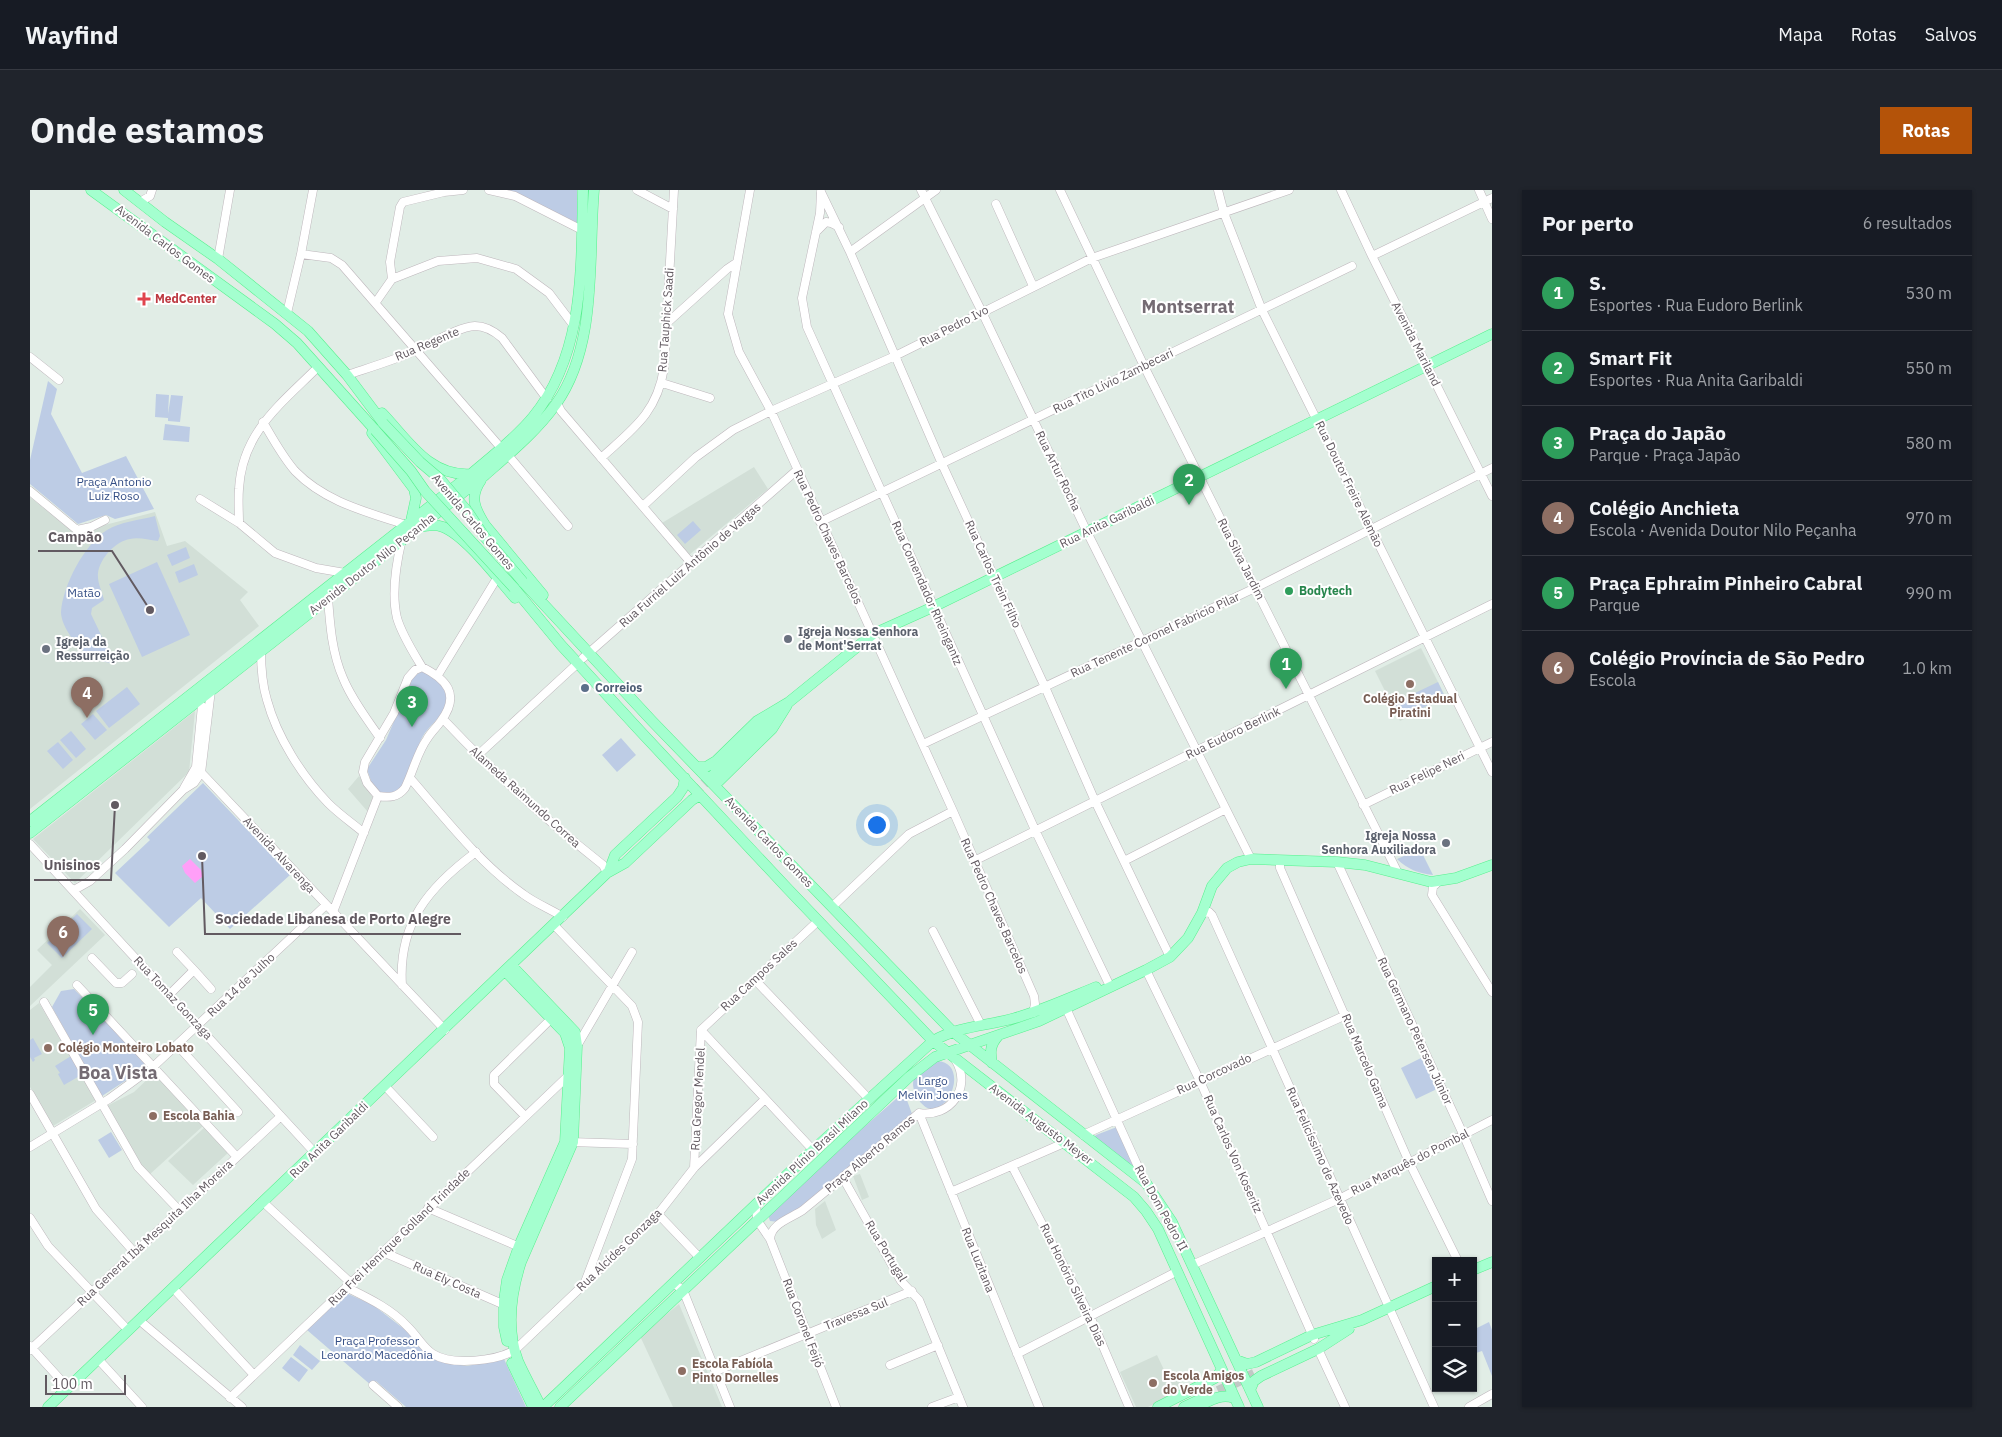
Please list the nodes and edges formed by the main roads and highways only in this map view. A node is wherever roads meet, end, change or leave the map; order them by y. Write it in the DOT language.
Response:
graph roads {
  1 [pos="91,190"];
  2 [pos="124,190"];
  3 [pos="583,190"];
  4 [pos="594,190"];
  5 [pos="582,230"];
  6 [pos="591,248"];
  7 [pos="581,310"];
  8 [pos="1492,334"];
  9 [pos="355,385"];
  10 [pos="348,400"];
  11 [pos="551,400"];
  12 [pos="379,426"];
  13 [pos="505,451"];
  14 [pos="425,460"];
  15 [pos="471,474"];
  16 [pos="406,476"];
  17 [pos="484,476"];
  18 [pos="411,525"];
  19 [pos="485,525"];
  20 [pos="465,543"];
  21 [pos="574,636"];
  22 [pos="562,645"];
  23 [pos="584,658"];
  24 [pos="789,702"];
  25 [pos="697,767"];
  26 [pos="684,778"];
  27 [pos="713,781"];
  28 [pos="697,794"];
  29 [pos="30,821"];
  30 [pos="30,833"];
  31 [pos="1492,865"];
  32 [pos="608,872"];
  33 [pos="509,969"];
  34 [pos="1128,979"];
  35 [pos="554,1015"];
  36 [pos="952,1031"];
  37 [pos="998,1036"];
  38 [pos="933,1041"];
  39 [pos="969,1044"];
  40 [pos="951,1055"];
  41 [pos="992,1063"];
  42 [pos="569,1142"];
  43 [pos="1146,1184"];
  44 [pos="1134,1197"];
  45 [pos="1492,1262"];
  46 [pos="1477,1268"];
  47 [pos="1432,1288"];
  48 [pos="1339,1331"];
  49 [pos="1315,1341"];
  50 [pos="512,1352"];
  51 [pos="1236,1360"];
  52 [pos="1222,1371"];
  53 [pos="1250,1390"];
  54 [pos="1236,1402"];
  55 [pos="54,1405"];
  56 [pos="534,1407"];
  57 [pos="542,1407"];
  58 [pos="560,1407"];
  59 [pos="1158,1407"];
  60 [pos="1169,1407"];
  61 [pos="1184,1407"];
  62 [pos="1197,1407"];
  63 [pos="1258,1407"];
  1 -- 10 [label="main road, Avenida Carlos Gomes"];
  2 -- 9 [label="main road, Avenida Carlos Gomes"];
  3 -- 5 [label="main road, Avenida Doutor Nilo Peçanha"];
  4 -- 6 [label="main road, Avenida Doutor Nilo Peçanha"];
  5 -- 6 [label="main road"];
  5 -- 7 [label="main road, Avenida Doutor Nilo Peçanha"];
  6 -- 7 [label="main road, Avenida Doutor Nilo Peçanha"];
  7 -- 11 [label="main road, Avenida Doutor Nilo Peçanha"];
  7 -- 11 [label="main road, Avenida Doutor Nilo Peçanha"];
  8 -- 24 [label="main road, Rua Anita Garibaldi"];
  9 -- 12 [label="main road, Avenida Carlos Gomes"];
  9 -- 14 [label="main road, Avenida Carlos Gomes"];
  10 -- 12 [label="main road, Avenida Carlos Gomes"];
  10 -- 16 [label="main road, Avenida Carlos Gomes"];
  11 -- 13 [label="main road, Avenida Doutor Nilo Peçanha"];
  12 -- 21 [label="main road, Avenida Carlos Gomes, bridge"];
  12 -- 22 [label="main road, Avenida Carlos Gomes, bridge"];
  13 -- 15 [label="main road, Avenida Doutor Nilo Peçanha"];
  13 -- 17 [label="main road, Avenida Doutor Nilo Peçanha"];
  14 -- 15 [label="main road, Avenida Carlos Gomes"];
  14 -- 16 [label="main road"];
  15 -- 18 [label="main road, Avenida Doutor Nilo Peçanha"];
  16 -- 18 [label="main road, Avenida Carlos Gomes"];
  17 -- 18 [label="main road, Avenida Doutor Nilo Peçanha"];
  17 -- 19 [label="main road, Avenida Carlos Gomes"];
  18 -- 20 [label="main road, Avenida Carlos Gomes"];
  18 -- 29 [label="main road, Avenida Doutor Nilo Peçanha"];
  18 -- 30 [label="main road, Avenida Doutor Nilo Peçanha"];
  19 -- 20 [label="main road"];
  19 -- 21 [label="main road, Avenida Carlos Gomes"];
  20 -- 22 [label="main road, Avenida Carlos Gomes"];
  21 -- 23 [label="main road, Avenida Carlos Gomes"];
  22 -- 23 [label="main road, Avenida Carlos Gomes"];
  23 -- 25 [label="main road, Avenida Carlos Gomes"];
  23 -- 26 [label="main road, Avenida Carlos Gomes"];
  24 -- 25 [label="main road, Rua Anita Garibaldi"];
  24 -- 27 [label="main road"];
  25 -- 27 [label="main road, Avenida Carlos Gomes"];
  26 -- 28 [label="main road, Avenida Carlos Gomes"];
  26 -- 32 [label="main road, Rua Anita Garibaldi"];
  27 -- 36 [label="main road, Avenida Carlos Gomes"];
  28 -- 32 [label="main road"];
  28 -- 38 [label="main road, Avenida Carlos Gomes"];
  31 -- 34 [label="main road, Avenida Plínio Brasil Milano"];
  32 -- 33 [label="main road, Rua Anita Garibaldi"];
  33 -- 35 [label="main road"];
  33 -- 55 [label="main road, Rua Anita Garibaldi"];
  34 -- 36 [label="main road, Avenida Plínio Brasil Milano"];
  34 -- 37 [label="main road, Avenida Plínio Brasil Milano"];
  35 -- 42 [label="main road"];
  35 -- 42 [label="main road"];
  36 -- 38 [label="main road, Avenida Plínio Brasil Milano"];
  36 -- 39 [label="main road, Avenida Carlos Gomes"];
  37 -- 39 [label="main road, Avenida Plínio Brasil Milano"];
  37 -- 41 [label="main road"];
  38 -- 40 [label="main road, Avenida Carlos Gomes"];
  38 -- 57 [label="main road, Avenida Plínio Brasil Milano"];
  39 -- 40 [label="main road, Avenida Plínio Brasil Milano"];
  39 -- 41 [label="main road, Avenida Augusto Meyer"];
  40 -- 44 [label="main road, Avenida Augusto Meyer"];
  40 -- 58 [label="main road, Avenida Plínio Brasil Milano"];
  41 -- 43 [label="main road, Avenida Augusto Meyer"];
  42 -- 50 [label="main road"];
  43 -- 51 [label="main road, Rua Dom Pedro II"];
  44 -- 52 [label="main road, Rua Dom Pedro II"];
  45 -- 46 [label="main road"];
  47 -- 48 [label="main road"];
  48 -- 49 [label="main road"];
  48 -- 49 [label="main road"];
  49 -- 51 [label="main road"];
  49 -- 53 [label="main road"];
  50 -- 56 [label="main road"];
  50 -- 57 [label="main road"];
  51 -- 53 [label="main road, Rua Dom Pedro II"];
  52 -- 54 [label="main road, Rua Dom Pedro II"];
  52 -- 59 [label="main road"];
  53 -- 63 [label="main road, Rua Dom Pedro II"];
  54 -- 62 [label="main road"];
  60 -- 61 [label="main road"];
}
